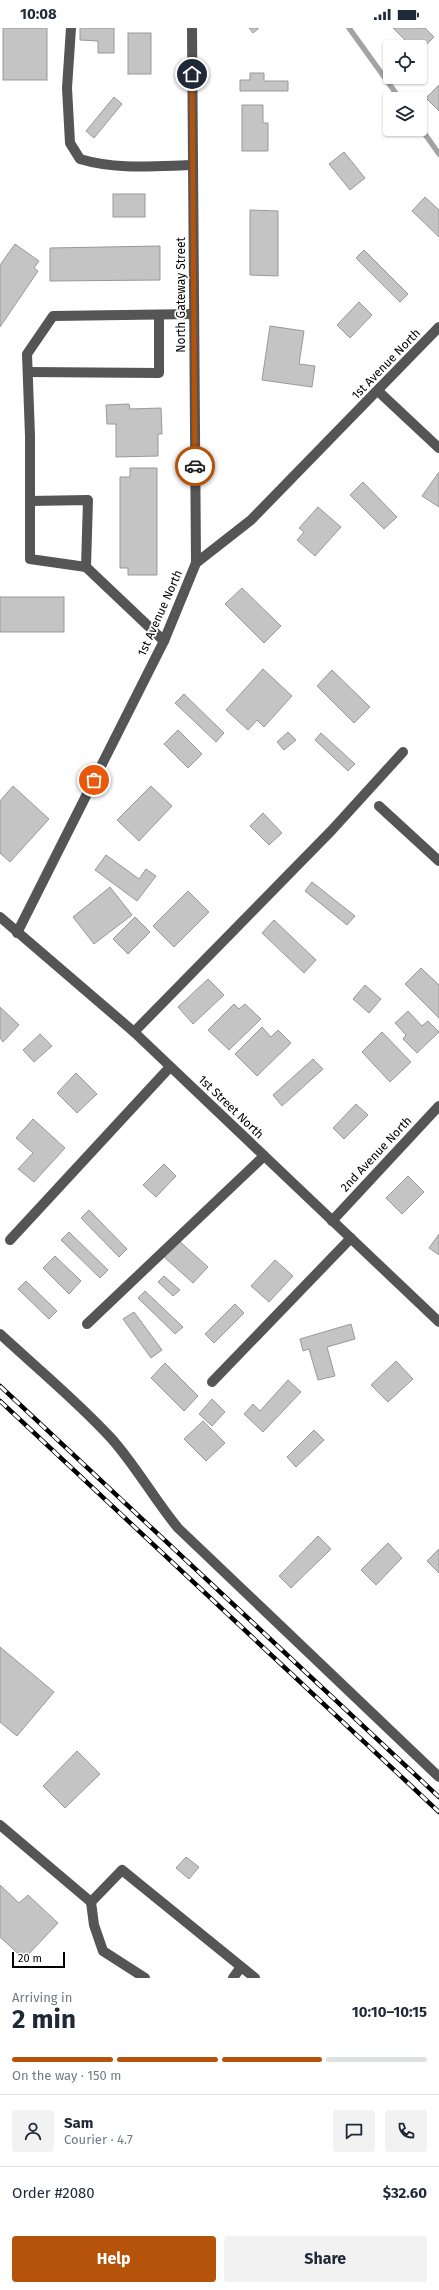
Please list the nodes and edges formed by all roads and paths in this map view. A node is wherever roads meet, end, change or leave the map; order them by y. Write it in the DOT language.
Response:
graph roads {
  1 [pos="71,28"];
  2 [pos="192,28"];
  3 [pos="193,165"];
  4 [pos="194,314"];
  5 [pos="159,315"];
  6 [pos="439,327"];
  7 [pos="28,372"];
  8 [pos="378,391"];
  9 [pos="439,448"];
  10 [pos="30,501"];
  11 [pos="196,562"];
  12 [pos="86,567"];
  13 [pos="164,641"];
  14 [pos="403,752"];
  15 [pos="379,806"];
  16 [pos="439,861"];
  17 [pos="0,917"];
  18 [pos="17,933"];
  19 [pos="134,1032"];
  20 [pos="170,1067"];
  21 [pos="439,1106"];
  22 [pos="264,1156"];
  23 [pos="332,1221"];
  24 [pos="351,1238"];
  25 [pos="10,1240"];
  26 [pos="439,1322"];
  27 [pos="87,1324"];
  28 [pos="0,1334"];
  29 [pos="212,1382"];
  30 [pos="439,1777"];
  31 [pos="0,1826"];
  32 [pos="91,1902"];
  33 [pos="241,1967"];
  34 [pos="145,1978"];
  35 [pos="233,1978"];
  36 [pos="255,1978"];
  1 -- 3 [label="street"];
  2 -- 3 [label="street, North Gateway Street"];
  3 -- 4 [label="street, North Gateway Street"];
  4 -- 5 [label="street"];
  4 -- 11 [label="street, North Gateway Street"];
  5 -- 7 [label="street"];
  5 -- 7 [label="street"];
  6 -- 8 [label="street, 1st Avenue North"];
  7 -- 10 [label="street"];
  8 -- 9 [label="street"];
  8 -- 11 [label="street, 1st Avenue North"];
  10 -- 12 [label="street"];
  10 -- 12 [label="street"];
  11 -- 13 [label="street, 1st Avenue North"];
  12 -- 13 [label="street"];
  13 -- 18 [label="street, 1st Avenue North"];
  14 -- 19 [label="street"];
  15 -- 16 [label="street"];
  17 -- 18 [label="street, 1st Street North"];
  18 -- 19 [label="street, 1st Street North"];
  19 -- 20 [label="street, 1st Street North"];
  20 -- 22 [label="street, 1st Street North"];
  20 -- 25 [label="street"];
  21 -- 23 [label="street, 2nd Avenue North"];
  22 -- 23 [label="street, 1st Street North"];
  22 -- 27 [label="street"];
  23 -- 24 [label="street, 1st Street North"];
  24 -- 26 [label="street, 1st Street North"];
  24 -- 29 [label="street"];
  28 -- 30 [label="street"];
  31 -- 32 [label="street"];
  32 -- 33 [label="street"];
  32 -- 34 [label="street"];
  33 -- 35 [label="street"];
  33 -- 36 [label="street"];
}
